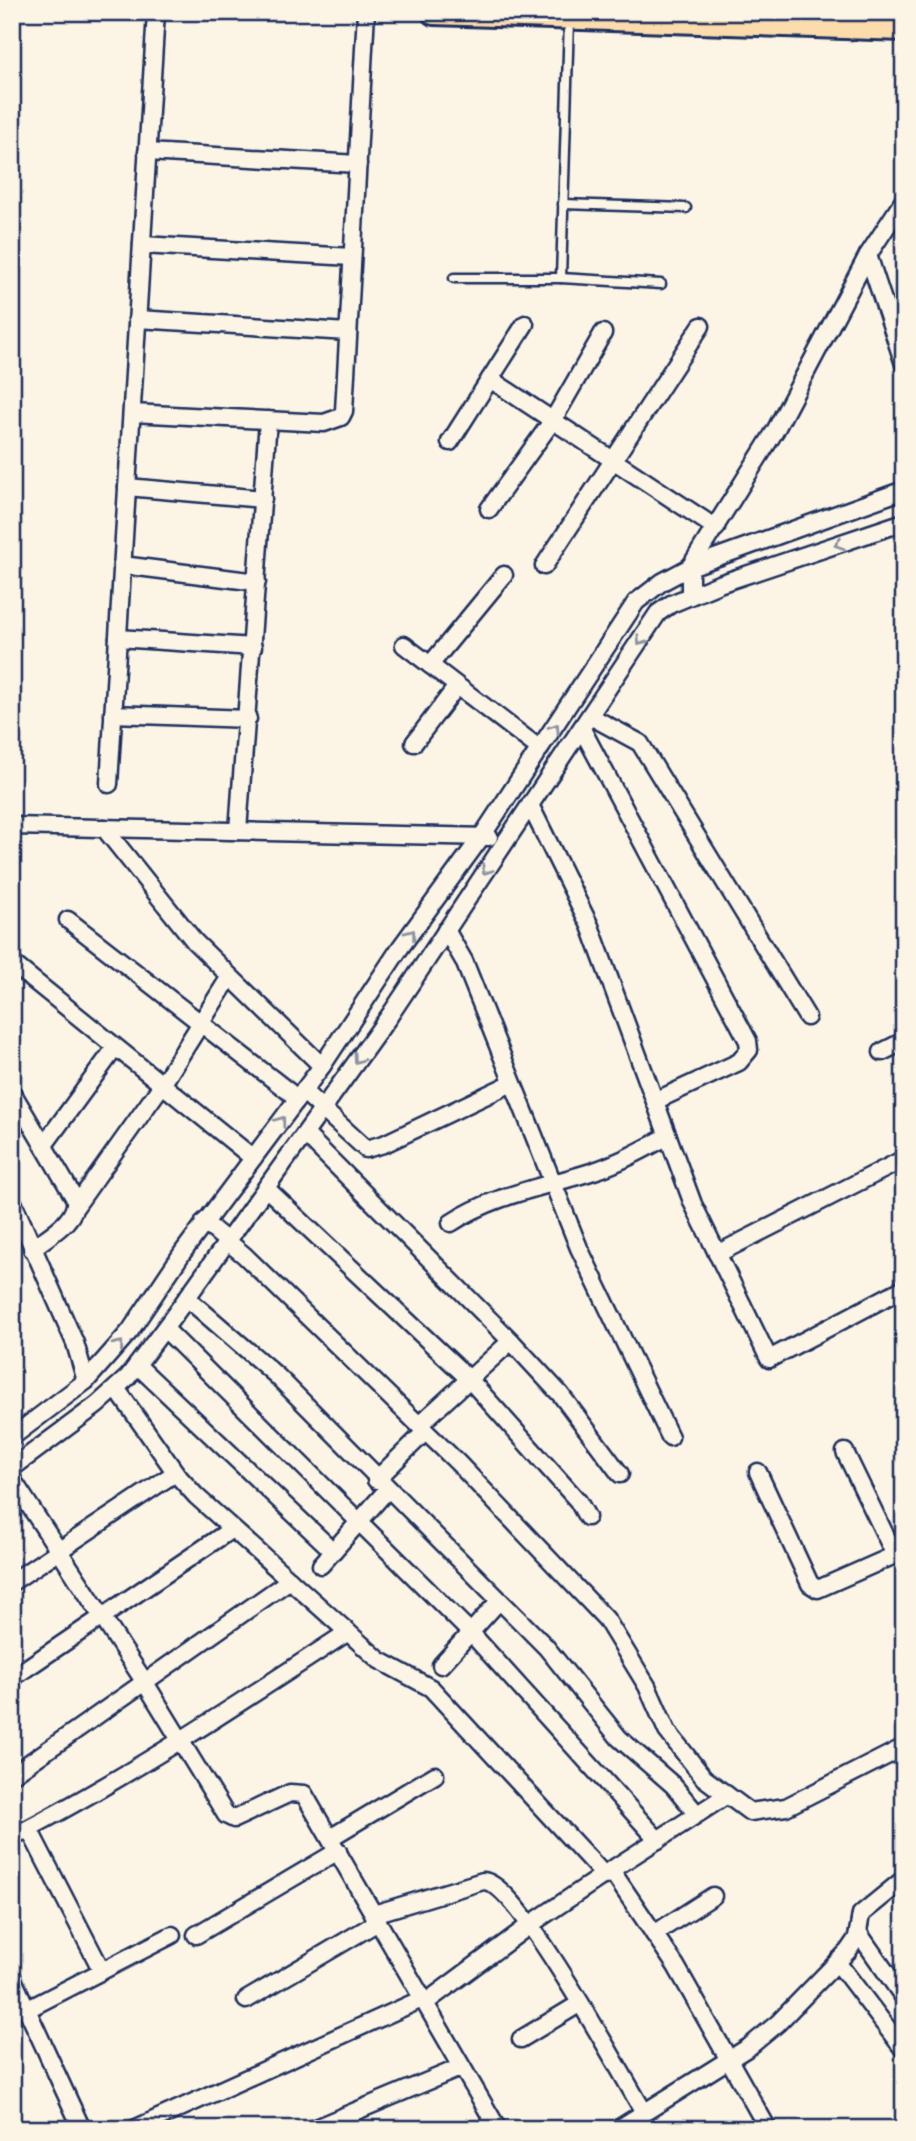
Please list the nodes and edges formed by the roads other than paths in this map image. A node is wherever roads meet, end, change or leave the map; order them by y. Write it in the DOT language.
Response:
graph roads {
  1 [pos="156,12"];
  2 [pos="366,12"];
  3 [pos="433,12"];
  4 [pos="569,17"];
  5 [pos="904,28"];
  6 [pos="148,152"];
  7 [pos="358,164"];
  8 [pos="904,200"];
  9 [pos="563,204"];
  10 [pos="686,208"];
  11 [pos="142,245"];
  12 [pos="868,255"];
  13 [pos="352,257"];
  14 [pos="454,278"];
  15 [pos="561,278"];
  16 [pos="661,284"];
  17 [pos="137,319"];
  18 [pos="525,324"];
  19 [pos="701,326"];
  20 [pos="897,326"];
  21 [pos="348,332"];
  22 [pos="603,333"];
  23 [pos="904,364"];
  24 [pos="490,379"];
  25 [pos="132,413"];
  26 [pos="268,420"];
  27 [pos="553,420"];
  28 [pos="450,442"];
  29 [pos="614,460"];
  30 [pos="127,487"];
  31 [pos="904,490"];
  32 [pos="263,499"];
  33 [pos="489,509"];
  34 [pos="904,522"];
  35 [pos="716,528"];
  36 [pos="122,565"];
  37 [pos="544,566"];
  38 [pos="690,566"];
  39 [pos="503,575"];
  40 [pos="257,582"];
  41 [pos="690,596"];
  42 [pos="118,638"];
  43 [pos="404,645"];
  44 [pos="253,647"];
  45 [pos="430,665"];
  46 [pos="457,686"];
  47 [pos="113,713"];
  48 [pos="248,719"];
  49 [pos="586,723"];
  50 [pos="414,743"];
  51 [pos="540,749"];
  52 [pos="109,784"];
  53 [pos="530,805"];
  54 [pos="12,826"];
  55 [pos="104,828"];
  56 [pos="238,831"];
  57 [pos="482,836"];
  58 [pos="508,838"];
  59 [pos="68,920"];
  60 [pos="446,930"];
  61 [pos="12,963"];
  62 [pos="229,978"];
  63 [pos="807,1017"];
  64 [pos="200,1022"];
  65 [pos="904,1041"];
  66 [pos="115,1048"];
  67 [pos="882,1052"];
  68 [pos="322,1066"];
  69 [pos="512,1083"];
  70 [pos="162,1085"];
  71 [pos="12,1092"];
  72 [pos="300,1095"];
  73 [pos="655,1101"];
  74 [pos="321,1111"];
  75 [pos="304,1134"];
  76 [pos="668,1136"];
  77 [pos="44,1145"];
  78 [pos="253,1158"];
  79 [pos="904,1159"];
  80 [pos="552,1184"];
  81 [pos="266,1188"];
  82 [pos="12,1200"];
  83 [pos="76,1206"];
  84 [pos="205,1222"];
  85 [pos="451,1223"];
  86 [pos="228,1241"];
  87 [pos="32,1248"];
  88 [pos="718,1254"];
  89 [pos="904,1289"];
  90 [pos="187,1298"];
  91 [pos="165,1329"];
  92 [pos="511,1341"];
  93 [pos="137,1365"];
  94 [pos="469,1379"];
  95 [pos="86,1381"];
  96 [pos="116,1388"];
  97 [pos="422,1429"];
  98 [pos="12,1437"];
  99 [pos="670,1437"];
  100 [pos="845,1452"];
  101 [pos="12,1468"];
  102 [pos="758,1472"];
  103 [pos="175,1473"];
  104 [pos="620,1474"];
  105 [pos="12,1479"];
  106 [pos="381,1485"];
  107 [pos="587,1517"];
  108 [pos="360,1520"];
  109 [pos="232,1529"];
  110 [pos="59,1550"];
  111 [pos="333,1551"];
  112 [pos="900,1553"];
  113 [pos="321,1565"];
  114 [pos="290,1580"];
  115 [pos="12,1582"];
  116 [pos="499,1601"];
  117 [pos="103,1617"];
  118 [pos="348,1632"];
  119 [pos="471,1633"];
  120 [pos="441,1665"];
  121 [pos="12,1678"];
  122 [pos="144,1681"];
  123 [pos="180,1742"];
  124 [pos="904,1747"];
  125 [pos="12,1775"];
  126 [pos="435,1775"];
  127 [pos="727,1795"];
  128 [pos="697,1814"];
  129 [pos="29,1829"];
  130 [pos="12,1837"];
  131 [pos="658,1840"];
  132 [pos="334,1845"];
  133 [pos="608,1873"];
  134 [pos="904,1879"];
  135 [pos="713,1896"];
  136 [pos="376,1918"];
  137 [pos="531,1924"];
  138 [pos="858,1932"];
  139 [pos="654,1934"];
  140 [pos="172,1935"];
  141 [pos="196,1935"];
  142 [pos="837,1962"];
  143 [pos="102,1971"];
  144 [pos="12,1977"];
  145 [pos="904,1998"];
  146 [pos="246,2000"];
  147 [pos="423,2001"];
  148 [pos="579,2004"];
  149 [pos="28,2009"];
  150 [pos="521,2039"];
  151 [pos="904,2050"];
  152 [pos="728,2059"];
  153 [pos="462,2067"];
  154 [pos="644,2112"];
  155 [pos="619,2128"];
  156 [pos="82,2129"];
  157 [pos="134,2129"];
  158 [pos="313,2129"];
  159 [pos="498,2129"];
  160 [pos="768,2129"];
  1 -- 6 [label="street"];
  2 -- 7 [label="street"];
  3 -- 4 [label="main road"];
  4 -- 5 [label="main road"];
  4 -- 9 [label="lane"];
  6 -- 7 [label="street"];
  6 -- 11 [label="street"];
  7 -- 13 [label="street"];
  8 -- 12 [label="street"];
  9 -- 10 [label="lane"];
  9 -- 15 [label="lane"];
  11 -- 13 [label="street"];
  11 -- 17 [label="street"];
  12 -- 20 [label="street"];
  12 -- 35 [label="street"];
  13 -- 21 [label="street"];
  14 -- 15 [label="lane"];
  15 -- 16 [label="lane"];
  17 -- 21 [label="street"];
  17 -- 25 [label="street"];
  18 -- 24 [label="street"];
  19 -- 29 [label="street"];
  20 -- 23 [label="street"];
  21 -- 26 [label="street"];
  22 -- 27 [label="street"];
  24 -- 27 [label="street"];
  24 -- 28 [label="street"];
  25 -- 26 [label="street"];
  25 -- 30 [label="street"];
  26 -- 32 [label="street"];
  27 -- 29 [label="street"];
  27 -- 33 [label="street"];
  29 -- 35 [label="street"];
  29 -- 37 [label="street"];
  30 -- 32 [label="street"];
  30 -- 36 [label="street"];
  31 -- 38 [label="street"];
  32 -- 40 [label="street"];
  34 -- 41 [label="street, one-way"];
  35 -- 38 [label="street"];
  36 -- 40 [label="street"];
  36 -- 42 [label="street"];
  38 -- 41 [label="street"];
  51 -- 38 [label="street, one-way"];
  39 -- 45 [label="street"];
  40 -- 44 [label="street"];
  41 -- 49 [label="street, one-way"];
  42 -- 44 [label="street"];
  42 -- 47 [label="street"];
  43 -- 45 [label="street"];
  44 -- 48 [label="street"];
  45 -- 46 [label="street"];
  46 -- 50 [label="street"];
  46 -- 51 [label="street"];
  47 -- 48 [label="street"];
  47 -- 52 [label="street"];
  48 -- 56 [label="street"];
  49 -- 53 [label="street"];
  49 -- 63 [label="street"];
  49 -- 73 [label="street"];
  51 -- 57 [label="street"];
  53 -- 58 [label="street"];
  53 -- 73 [label="street"];
  54 -- 55 [label="street"];
  55 -- 56 [label="street"];
  55 -- 62 [label="street"];
  56 -- 57 [label="street"];
  57 -- 58 [label="street"];
  68 -- 57 [label="street, one-way"];
  58 -- 60 [label="street, one-way"];
  59 -- 64 [label="street"];
  60 -- 69 [label="street"];
  60 -- 74 [label="street, one-way"];
  61 -- 66 [label="street"];
  62 -- 64 [label="street"];
  62 -- 68 [label="street"];
  64 -- 70 [label="street"];
  64 -- 72 [label="street"];
  65 -- 67 [label="street"];
  66 -- 70 [label="street"];
  66 -- 77 [label="street"];
  68 -- 72 [label="street"];
  69 -- 74 [label="street"];
  69 -- 80 [label="street"];
  70 -- 78 [label="street"];
  70 -- 83 [label="street"];
  71 -- 77 [label="street"];
  72 -- 74 [label="street"];
  78 -- 72 [label="street, one-way"];
  73 -- 76 [label="street"];
  74 -- 75 [label="street"];
  75 -- 81 [label="street"];
  75 -- 92 [label="street"];
  76 -- 80 [label="street"];
  76 -- 88 [label="street"];
  77 -- 83 [label="street"];
  78 -- 84 [label="street"];
  79 -- 88 [label="street"];
  80 -- 85 [label="street"];
  80 -- 99 [label="street"];
  81 -- 86 [label="street"];
  81 -- 94 [label="street"];
  82 -- 87 [label="street"];
  83 -- 87 [label="street"];
  84 -- 86 [label="street"];
  95 -- 84 [label="street, one-way"];
  86 -- 90 [label="street"];
  86 -- 97 [label="street"];
  87 -- 95 [label="street"];
  88 -- 89 [label="street"];
  90 -- 91 [label="street"];
  90 -- 106 [label="street"];
  91 -- 93 [label="street"];
  91 -- 108 [label="street"];
  92 -- 94 [label="street"];
  92 -- 104 [label="street"];
  93 -- 96 [label="street"];
  93 -- 111 [label="street"];
  94 -- 97 [label="street"];
  94 -- 107 [label="street"];
  95 -- 98 [label="street"];
  96 -- 101 [label="street"];
  96 -- 103 [label="street"];
  97 -- 106 [label="street"];
  97 -- 127 [label="street"];
  100 -- 112 [label="street"];
  102 -- 112 [label="street"];
  103 -- 109 [label="street"];
  103 -- 110 [label="street"];
  105 -- 110 [label="street"];
  106 -- 108 [label="street"];
  106 -- 116 [label="street"];
  108 -- 111 [label="street"];
  108 -- 119 [label="street"];
  109 -- 114 [label="street"];
  109 -- 117 [label="street"];
  110 -- 115 [label="street"];
  110 -- 117 [label="street"];
  111 -- 113 [label="street"];
  114 -- 118 [label="street"];
  114 -- 122 [label="street"];
  116 -- 119 [label="street"];
  116 -- 128 [label="street"];
  117 -- 121 [label="street"];
  117 -- 122 [label="street"];
  118 -- 123 [label="street"];
  118 -- 133 [label="street"];
  119 -- 120 [label="street"];
  119 -- 131 [label="street"];
  122 -- 123 [label="street"];
  122 -- 125 [label="street"];
  123 -- 129 [label="street"];
  123 -- 132 [label="street"];
  124 -- 127 [label="street"];
  126 -- 132 [label="street"];
  127 -- 128 [label="street"];
  128 -- 131 [label="street"];
  129 -- 130 [label="street"];
  129 -- 143 [label="street"];
  131 -- 133 [label="street"];
  132 -- 136 [label="street"];
  132 -- 141 [label="street"];
  133 -- 137 [label="street"];
  133 -- 139 [label="street"];
  134 -- 138 [label="street"];
  135 -- 139 [label="street"];
  136 -- 137 [label="street"];
  136 -- 146 [label="street"];
  136 -- 147 [label="street"];
  137 -- 147 [label="street"];
  137 -- 148 [label="street"];
  138 -- 142 [label="street"];
  138 -- 145 [label="street"];
  139 -- 152 [label="street"];
  140 -- 143 [label="street"];
  142 -- 151 [label="street"];
  142 -- 152 [label="street"];
  143 -- 149 [label="street"];
  144 -- 149 [label="street"];
  147 -- 153 [label="street"];
  147 -- 157 [label="street"];
  148 -- 150 [label="street"];
  148 -- 154 [label="street"];
  149 -- 156 [label="street"];
  152 -- 154 [label="street"];
  152 -- 160 [label="street"];
  153 -- 158 [label="street"];
  153 -- 159 [label="street"];
  154 -- 155 [label="street"];
}
